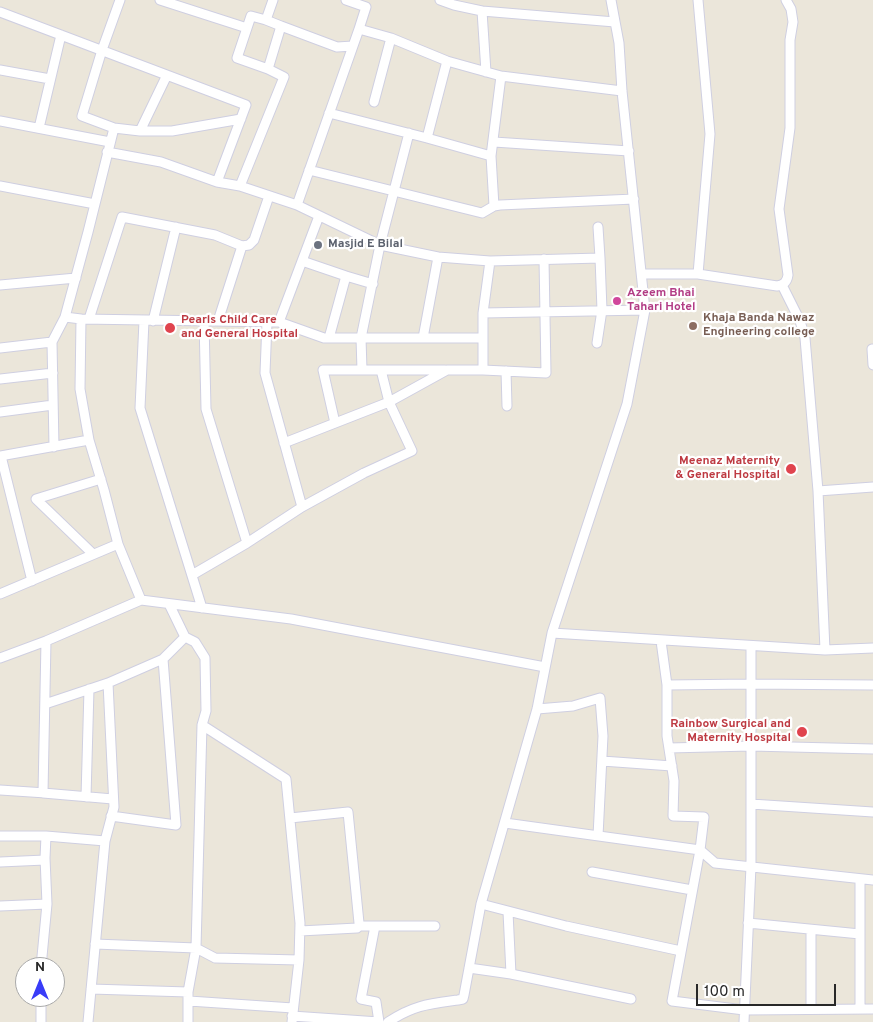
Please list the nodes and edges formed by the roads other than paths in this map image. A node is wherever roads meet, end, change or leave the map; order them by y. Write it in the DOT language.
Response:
graph roads {
  1 [pos="120,0"];
  2 [pos="160,0"];
  3 [pos="273,0"];
  4 [pos="346,0"];
  5 [pos="440,0"];
  6 [pos="611,0"];
  7 [pos="698,0"];
  8 [pos="786,0"];
  9 [pos="482,11"];
  10 [pos="0,12"];
  11 [pos="266,20"];
  12 [pos="615,22"];
  13 [pos="281,26"];
  14 [pos="247,28"];
  15 [pos="359,29"];
  16 [pos="61,35"];
  17 [pos="391,38"];
  18 [pos="353,46"];
  19 [pos="102,50"];
  20 [pos="447,61"];
  21 [pos="268,69"];
  22 [pos="0,70"];
  23 [pos="486,72"];
  24 [pos="167,75"];
  25 [pos="501,76"];
  26 [pos="50,79"];
  27 [pos="622,91"];
  28 [pos="374,102"];
  29 [pos="329,113"];
  30 [pos="241,119"];
  31 [pos="0,121"];
  32 [pos="39,128"];
  33 [pos="114,128"];
  34 [pos="140,131"];
  35 [pos="409,133"];
  36 [pos="427,138"];
  37 [pos="110,142"];
  38 [pos="494,142"];
  39 [pos="630,151"];
  40 [pos="107,152"];
  41 [pos="491,156"];
  42 [pos="309,170"];
  43 [pos="217,182"];
  44 [pos="0,186"];
  45 [pos="240,186"];
  46 [pos="394,190"];
  47 [pos="269,196"];
  48 [pos="634,199"];
  49 [pos="95,204"];
  50 [pos="297,205"];
  51 [pos="494,206"];
  52 [pos="319,216"];
  53 [pos="598,227"];
  54 [pos="176,228"];
  55 [pos="380,245"];
  56 [pos="242,246"];
  57 [pos="438,256"];
  58 [pos="600,258"];
  59 [pos="302,260"];
  60 [pos="544,260"];
  61 [pos="490,261"];
  62 [pos="642,274"];
  63 [pos="698,274"];
  64 [pos="346,276"];
  65 [pos="76,278"];
  66 [pos="0,284"];
  67 [pos="373,284"];
  68 [pos="782,285"];
  69 [pos="602,310"];
  70 [pos="645,310"];
  71 [pos="544,311"];
  72 [pos="483,313"];
  73 [pos="65,317"];
  74 [pos="85,319"];
  75 [pos="148,321"];
  76 [pos="204,321"];
  77 [pos="218,321"];
  78 [pos="267,322"];
  79 [pos="279,322"];
  80 [pos="329,338"];
  81 [pos="361,338"];
  82 [pos="423,338"];
  83 [pos="483,338"];
  84 [pos="52,342"];
  85 [pos="597,343"];
  86 [pos="0,348"];
  87 [pos="872,350"];
  88 [pos="873,365"];
  89 [pos="362,370"];
  90 [pos="381,370"];
  91 [pos="447,370"];
  92 [pos="483,370"];
  93 [pos="506,371"];
  94 [pos="53,373"];
  95 [pos="0,379"];
  96 [pos="389,402"];
  97 [pos="53,405"];
  98 [pos="507,406"];
  99 [pos="0,412"];
  100 [pos="334,423"];
  101 [pos="90,440"];
  102 [pos="284,443"];
  103 [pos="54,447"];
  104 [pos="0,456"];
  105 [pos="101,479"];
  106 [pos="873,487"];
  107 [pos="818,492"];
  108 [pos="302,507"];
  109 [pos="247,543"];
  110 [pos="118,544"];
  111 [pos="93,554"];
  112 [pos="192,575"];
  113 [pos="32,581"];
  114 [pos="0,594"];
  115 [pos="141,600"];
  116 [pos="169,604"];
  117 [pos="202,608"];
  118 [pos="552,633"];
  119 [pos="185,637"];
  120 [pos="661,640"];
  121 [pos="46,641"];
  122 [pos="751,646"];
  123 [pos="873,648"];
  124 [pos="825,650"];
  125 [pos="0,658"];
  126 [pos="163,659"];
  127 [pos="544,666"];
  128 [pos="108,683"];
  129 [pos="751,684"];
  130 [pos="667,685"];
  131 [pos="873,685"];
  132 [pos="89,689"];
  133 [pos="45,704"];
  134 [pos="537,709"];
  135 [pos="202,725"];
  136 [pos="751,746"];
  137 [pos="668,748"];
  138 [pos="873,749"];
  139 [pos="602,761"];
  140 [pos="672,766"];
  141 [pos="0,790"];
  142 [pos="46,794"];
  143 [pos="86,797"];
  144 [pos="113,799"];
  145 [pos="751,804"];
  146 [pos="873,812"];
  147 [pos="111,816"];
  148 [pos="290,818"];
  149 [pos="505,823"];
  150 [pos="0,836"];
  151 [pos="46,836"];
  152 [pos="598,836"];
  153 [pos="105,841"];
  154 [pos="700,850"];
  155 [pos="45,860"];
  156 [pos="0,862"];
  157 [pos="751,866"];
  158 [pos="592,872"];
  159 [pos="860,880"];
  160 [pos="873,880"];
  161 [pos="692,890"];
  162 [pos="47,904"];
  163 [pos="481,904"];
  164 [pos="0,906"];
  165 [pos="508,912"];
  166 [pos="748,923"];
  167 [pos="359,926"];
  168 [pos="375,926"];
  169 [pos="435,926"];
  170 [pos="300,930"];
  171 [pos="811,930"];
  172 [pos="860,934"];
  173 [pos="95,944"];
  174 [pos="196,948"];
  175 [pos="681,951"];
  176 [pos="42,957"];
  177 [pos="299,960"];
  178 [pos="469,968"];
  179 [pos="511,974"];
  180 [pos="91,989"];
  181 [pos="188,997"];
  182 [pos="631,1000"];
  183 [pos="41,1007"];
  184 [pos="860,1008"];
  185 [pos="810,1009"];
  186 [pos="873,1009"];
  187 [pos="744,1010"];
  188 [pos="293,1015"];
  189 [pos="41,1022"];
  190 [pos="88,1022"];
  191 [pos="188,1022"];
  192 [pos="379,1022"];
  193 [pos="388,1022"];
  194 [pos="744,1022"];
  1 -- 19 [label="street"];
  2 -- 14 [label="street"];
  3 -- 11 [label="street"];
  4 -- 15 [label="street"];
  5 -- 9 [label="street"];
  6 -- 12 [label="street"];
  7 -- 63 [label="street"];
  8 -- 68 [label="street"];
  9 -- 12 [label="street"];
  9 -- 23 [label="street"];
  10 -- 16 [label="street"];
  11 -- 13 [label="street"];
  11 -- 14 [label="street"];
  12 -- 27 [label="street"];
  13 -- 18 [label="street"];
  13 -- 21 [label="street"];
  14 -- 21 [label="street"];
  15 -- 17 [label="street"];
  15 -- 18 [label="street"];
  16 -- 19 [label="street"];
  16 -- 26 [label="street"];
  17 -- 20 [label="street"];
  17 -- 28 [label="street"];
  18 -- 29 [label="street"];
  19 -- 24 [label="street"];
  19 -- 33 [label="street"];
  20 -- 23 [label="street"];
  20 -- 36 [label="street"];
  21 -- 45 [label="street"];
  22 -- 26 [label="street"];
  23 -- 25 [label="street"];
  24 -- 30 [label="street"];
  24 -- 34 [label="street"];
  25 -- 27 [label="street"];
  25 -- 38 [label="street"];
  26 -- 32 [label="street"];
  27 -- 39 [label="street"];
  29 -- 35 [label="street"];
  29 -- 42 [label="street"];
  30 -- 34 [label="street"];
  30 -- 43 [label="street"];
  31 -- 32 [label="street"];
  32 -- 37 [label="street"];
  33 -- 34 [label="street"];
  33 -- 37 [label="street"];
  35 -- 36 [label="street"];
  35 -- 46 [label="street"];
  36 -- 41 [label="street"];
  37 -- 40 [label="street"];
  38 -- 39 [label="street"];
  38 -- 41 [label="street"];
  39 -- 48 [label="street"];
  40 -- 43 [label="street"];
  40 -- 49 [label="street"];
  41 -- 51 [label="street"];
  42 -- 46 [label="street"];
  42 -- 50 [label="street"];
  43 -- 45 [label="street"];
  44 -- 49 [label="street"];
  45 -- 47 [label="street"];
  46 -- 51 [label="street"];
  46 -- 55 [label="street"];
  47 -- 50 [label="street"];
  47 -- 56 [label="street"];
  48 -- 51 [label="street"];
  48 -- 62 [label="street"];
  49 -- 65 [label="street"];
  50 -- 52 [label="street"];
  52 -- 55 [label="street"];
  52 -- 59 [label="street"];
  53 -- 58 [label="street"];
  54 -- 56 [label="street"];
  54 -- 74 [label="street"];
  54 -- 75 [label="street"];
  55 -- 57 [label="street"];
  55 -- 67 [label="street"];
  56 -- 77 [label="street"];
  57 -- 61 [label="street"];
  57 -- 82 [label="street"];
  58 -- 60 [label="street"];
  58 -- 69 [label="street"];
  59 -- 64 [label="street"];
  59 -- 79 [label="street"];
  60 -- 61 [label="street"];
  60 -- 71 [label="street"];
  61 -- 72 [label="street"];
  62 -- 63 [label="street"];
  62 -- 70 [label="street"];
  63 -- 68 [label="street"];
  64 -- 67 [label="street"];
  64 -- 80 [label="street"];
  65 -- 66 [label="street"];
  65 -- 73 [label="street"];
  67 -- 81 [label="street"];
  68 -- 107 [label="street"];
  69 -- 70 [label="street"];
  69 -- 71 [label="street"];
  69 -- 85 [label="street"];
  70 -- 118 [label="street"];
  71 -- 72 [label="street"];
  71 -- 93 [label="street"];
  72 -- 83 [label="street"];
  73 -- 74 [label="street"];
  73 -- 84 [label="street"];
  74 -- 75 [label="street"];
  74 -- 101 [label="street"];
  75 -- 76 [label="street"];
  75 -- 112 [label="street"];
  76 -- 77 [label="street"];
  76 -- 109 [label="street"];
  77 -- 78 [label="street"];
  78 -- 79 [label="street"];
  78 -- 102 [label="street"];
  79 -- 80 [label="street"];
  80 -- 81 [label="street"];
  81 -- 82 [label="street"];
  81 -- 89 [label="street"];
  82 -- 83 [label="street"];
  83 -- 92 [label="street"];
  84 -- 86 [label="street"];
  84 -- 94 [label="street"];
  87 -- 88 [label="street"];
  89 -- 90 [label="street"];
  89 -- 100 [label="street"];
  90 -- 91 [label="street"];
  90 -- 96 [label="street"];
  91 -- 92 [label="street"];
  91 -- 96 [label="street"];
  92 -- 93 [label="street"];
  93 -- 98 [label="street"];
  94 -- 95 [label="street"];
  94 -- 97 [label="street"];
  96 -- 100 [label="street"];
  96 -- 108 [label="street"];
  97 -- 99 [label="street"];
  97 -- 103 [label="street"];
  100 -- 102 [label="street"];
  101 -- 103 [label="street"];
  101 -- 105 [label="street"];
  102 -- 108 [label="street"];
  103 -- 104 [label="street"];
  104 -- 113 [label="street"];
  105 -- 110 [label="street"];
  105 -- 111 [label="street"];
  106 -- 107 [label="street"];
  107 -- 124 [label="street"];
  108 -- 109 [label="street"];
  109 -- 112 [label="street"];
  110 -- 111 [label="street"];
  110 -- 115 [label="street"];
  111 -- 113 [label="street"];
  112 -- 117 [label="street"];
  113 -- 114 [label="street"];
  115 -- 116 [label="street"];
  115 -- 121 [label="street"];
  116 -- 117 [label="street"];
  116 -- 119 [label="street"];
  117 -- 127 [label="street"];
  118 -- 120 [label="street"];
  118 -- 127 [label="street"];
  119 -- 126 [label="street"];
  119 -- 135 [label="street"];
  120 -- 122 [label="street"];
  120 -- 130 [label="street"];
  121 -- 125 [label="street"];
  121 -- 133 [label="street"];
  122 -- 124 [label="street"];
  122 -- 129 [label="street"];
  123 -- 124 [label="street"];
  126 -- 128 [label="street"];
  126 -- 147 [label="street"];
  127 -- 134 [label="street"];
  128 -- 132 [label="street"];
  128 -- 144 [label="street"];
  129 -- 130 [label="street"];
  129 -- 131 [label="street"];
  129 -- 136 [label="street"];
  130 -- 137 [label="street"];
  132 -- 133 [label="street"];
  132 -- 143 [label="street"];
  133 -- 142 [label="street"];
  134 -- 139 [label="street"];
  134 -- 149 [label="street"];
  135 -- 148 [label="street"];
  135 -- 174 [label="street"];
  136 -- 137 [label="street"];
  136 -- 138 [label="street"];
  136 -- 145 [label="street"];
  137 -- 140 [label="street"];
  139 -- 140 [label="street"];
  139 -- 152 [label="street"];
  140 -- 154 [label="street"];
  141 -- 142 [label="street"];
  142 -- 143 [label="street"];
  143 -- 144 [label="street"];
  144 -- 147 [label="street"];
  145 -- 146 [label="street"];
  145 -- 157 [label="street"];
  147 -- 153 [label="street"];
  148 -- 167 [label="street"];
  148 -- 170 [label="street"];
  149 -- 152 [label="street"];
  149 -- 163 [label="street"];
  150 -- 151 [label="street"];
  151 -- 153 [label="street"];
  151 -- 155 [label="street"];
  152 -- 154 [label="street"];
  153 -- 173 [label="street"];
  154 -- 157 [label="street"];
  154 -- 161 [label="street"];
  155 -- 156 [label="street"];
  155 -- 162 [label="street"];
  157 -- 159 [label="street"];
  157 -- 166 [label="street"];
  158 -- 161 [label="street"];
  159 -- 160 [label="street"];
  159 -- 172 [label="street"];
  161 -- 175 [label="street"];
  162 -- 164 [label="street"];
  162 -- 176 [label="street"];
  163 -- 165 [label="street"];
  163 -- 178 [label="street"];
  165 -- 175 [label="street"];
  165 -- 179 [label="street"];
  166 -- 171 [label="street"];
  166 -- 187 [label="street"];
  167 -- 168 [label="street"];
  167 -- 170 [label="street"];
  168 -- 169 [label="street"];
  168 -- 192 [label="street"];
  170 -- 177 [label="street"];
  171 -- 172 [label="street"];
  171 -- 185 [label="street"];
  172 -- 184 [label="street"];
  173 -- 174 [label="street"];
  173 -- 180 [label="street"];
  174 -- 177 [label="street"];
  174 -- 181 [label="street"];
  175 -- 187 [label="street"];
  177 -- 188 [label="street"];
  178 -- 179 [label="street"];
  178 -- 193 [label="street"];
  179 -- 182 [label="street"];
  180 -- 181 [label="street"];
  180 -- 190 [label="street"];
  181 -- 188 [label="street"];
  181 -- 191 [label="street"];
  183 -- 189 [label="street"];
  184 -- 185 [label="street"];
  184 -- 186 [label="street"];
  185 -- 187 [label="street"];
  187 -- 194 [label="street"];
  188 -- 192 [label="street"];
}
